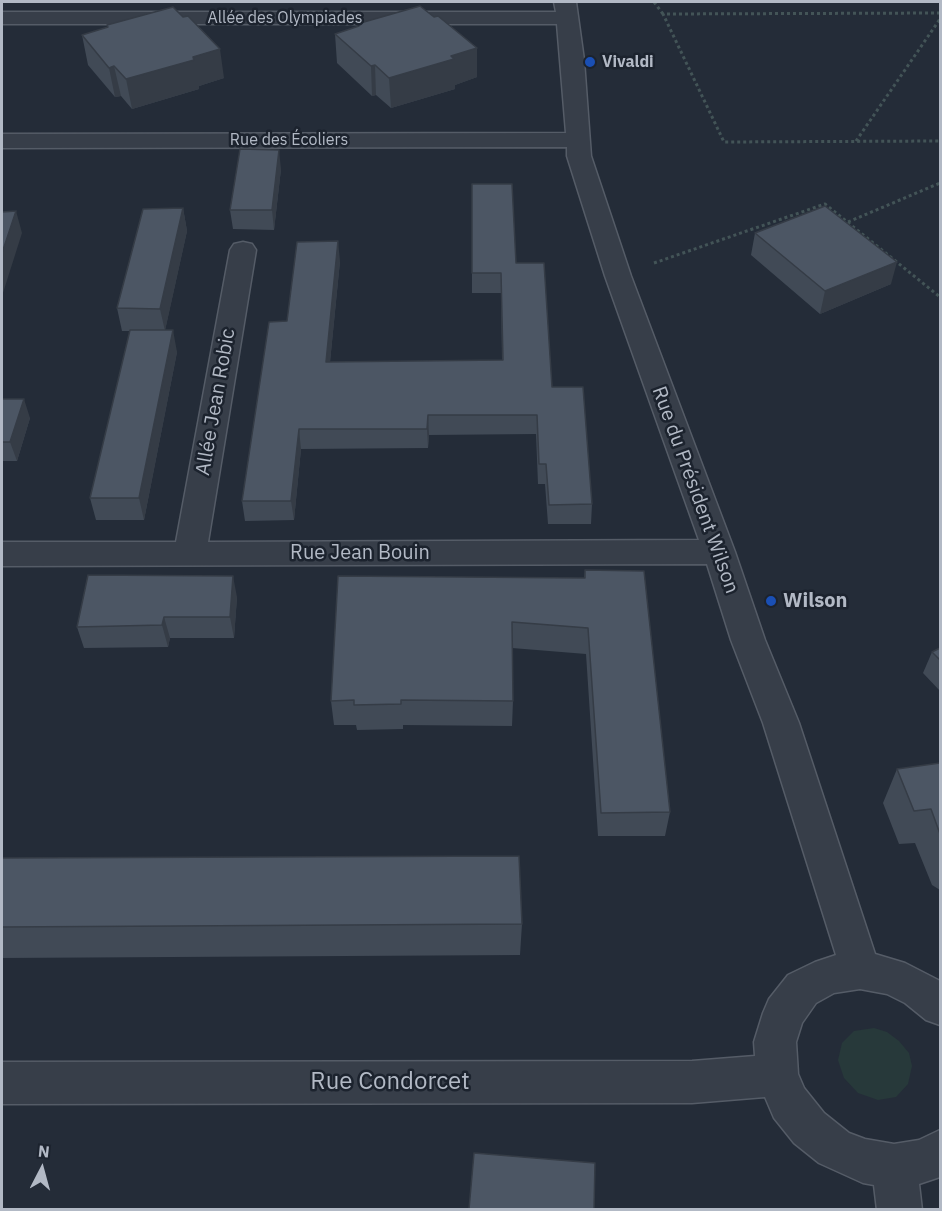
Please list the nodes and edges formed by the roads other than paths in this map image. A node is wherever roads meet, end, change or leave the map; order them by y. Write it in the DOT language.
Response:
graph roads {
  1 [pos="566,10"];
  2 [pos="2,18"];
  3 [pos="577,140"];
  4 [pos="2,141"];
  5 [pos="243,250"];
  6 [pos="719,552"];
  7 [pos="2,554"];
  8 [pos="190,554"];
  9 [pos="860,970"];
  10 [pos="940,1006"];
  11 [pos="777,1075"];
  12 [pos="2,1083"];
  13 [pos="940,1152"];
  14 [pos="894,1166"];
  15 [pos="900,1209"];
  1 -- 2 [label="street, Allée des Olympiades"];
  1 -- 3 [label="street, Rue du Président Wilson"];
  3 -- 4 [label="street, Rue des Écoliers"];
  3 -- 6 [label="street, Rue du Président Wilson"];
  5 -- 8 [label="street, Allée Jean Robic"];
  6 -- 8 [label="street, Rue Jean Bouin"];
  6 -- 9 [label="street, Rue du Président Wilson"];
  7 -- 8 [label="street, Rue Jean Bouin"];
  9 -- 10 [label="street"];
  9 -- 11 [label="street"];
  11 -- 12 [label="street, Rue Condorcet"];
  11 -- 14 [label="street"];
  13 -- 14 [label="street"];
  14 -- 15 [label="street"];
}
